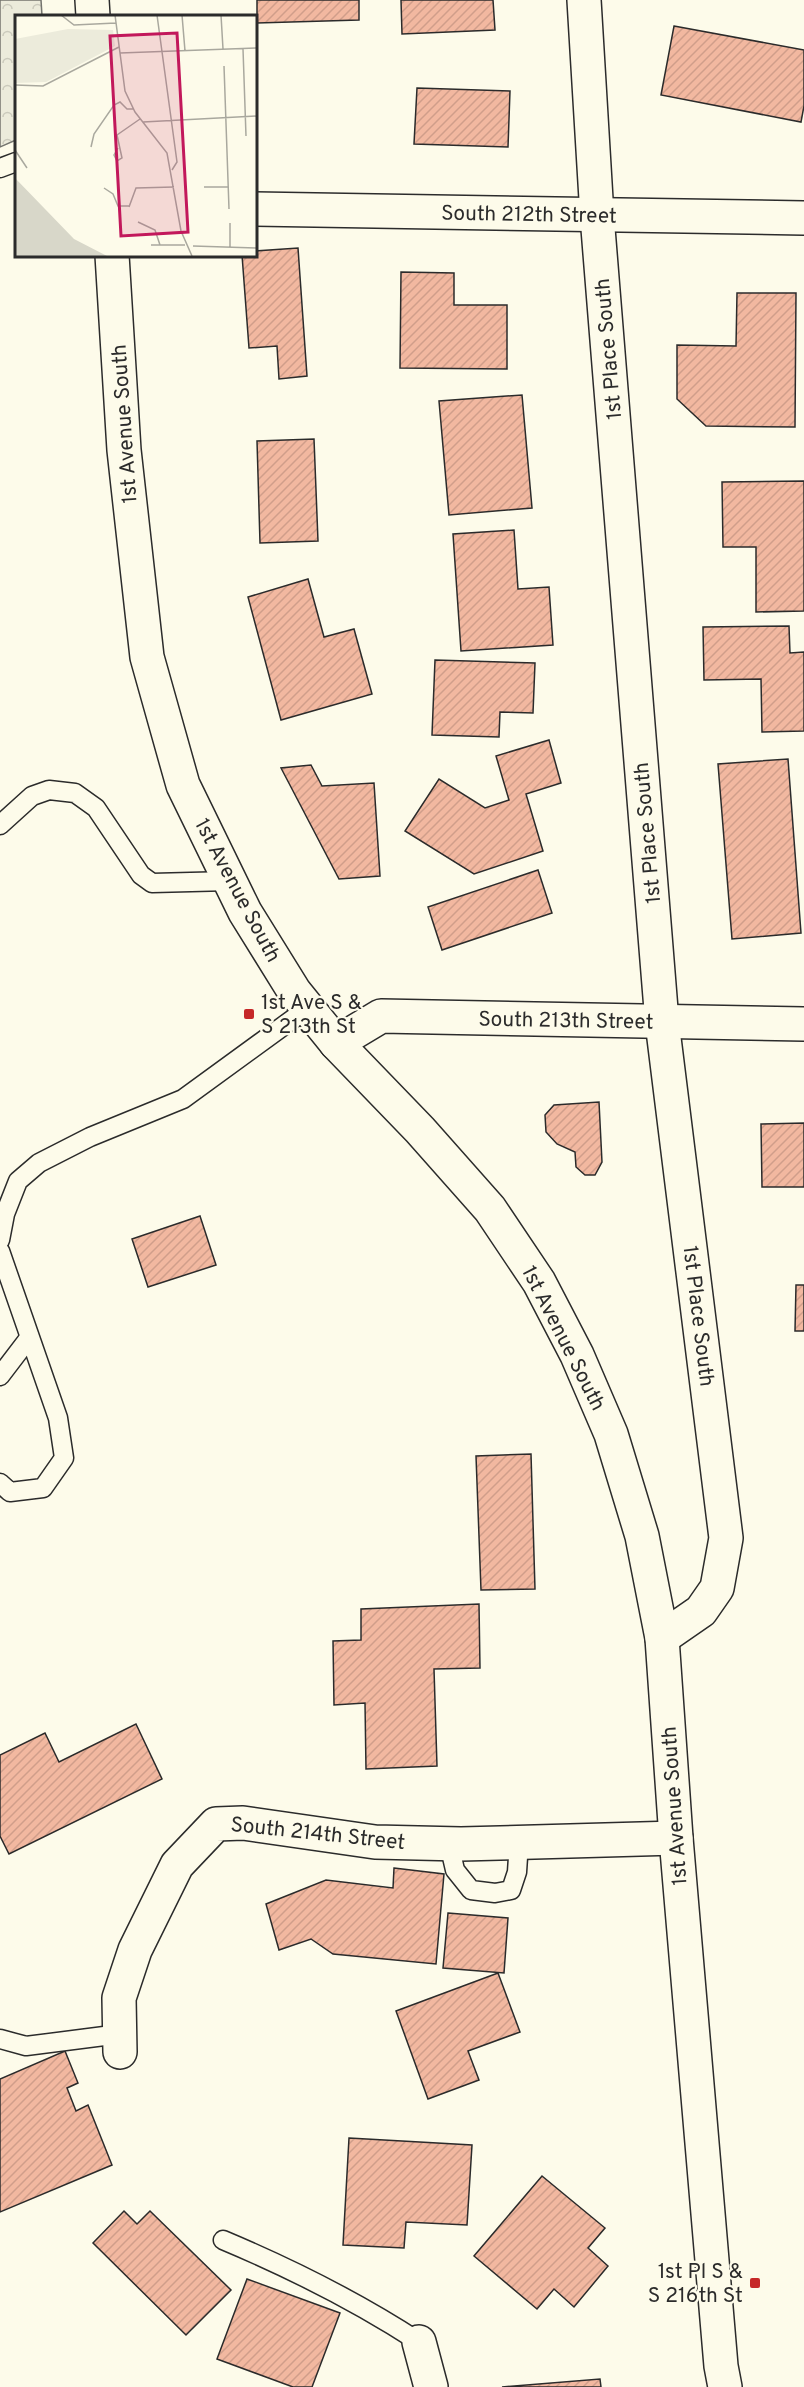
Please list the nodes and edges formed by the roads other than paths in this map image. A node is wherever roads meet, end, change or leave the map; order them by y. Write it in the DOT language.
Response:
graph roads {
  1 [pos="92,0"];
  2 [pos="584,0"];
  3 [pos="93,15"];
  4 [pos="15,162"];
  5 [pos="0,168"];
  6 [pos="256,209"];
  7 [pos="597,216"];
  8 [pos="804,218"];
  9 [pos="112,256"];
  10 [pos="0,825"];
  11 [pos="230,881"];
  12 [pos="308,1008"];
  13 [pos="662,1022"];
  14 [pos="804,1024"];
  15 [pos="336,1043"];
  16 [pos="0,1240"];
  17 [pos="0,1251"];
  18 [pos="29,1338"];
  19 [pos="0,1376"];
  20 [pos="0,1483"];
  21 [pos="662,1638"];
  22 [pos="676,1838"];
  23 [pos="519,1842"];
  24 [pos="449,1844"];
  25 [pos="0,2039"];
  26 [pos="120,2043"];
  27 [pos="223,2240"];
  28 [pos="419,2342"];
  29 [pos="431,2387"];
  30 [pos="725,2387"];
  1 -- 3 [label="street"];
  2 -- 7 [label="street, 1st Place South"];
  4 -- 5 [label="lane"];
  6 -- 7 [label="street, South 212th Street"];
  7 -- 8 [label="street, South 212th Street"];
  7 -- 13 [label="street, 1st Place South"];
  9 -- 11 [label="street, 1st Avenue South"];
  10 -- 11 [label="lane"];
  11 -- 12 [label="street, 1st Avenue South"];
  12 -- 15 [label="street, 1st Avenue South"];
  12 -- 16 [label="lane"];
  13 -- 14 [label="street, South 213th Street"];
  13 -- 15 [label="street, South 213th Street"];
  13 -- 21 [label="street, 1st Place South"];
  15 -- 21 [label="street, 1st Avenue South"];
  17 -- 18 [label="lane"];
  18 -- 19 [label="lane"];
  18 -- 20 [label="lane"];
  21 -- 22 [label="street, 1st Avenue South"];
  22 -- 23 [label="street, South 214th Street"];
  22 -- 30 [label="street, 1st Avenue South"];
  23 -- 24 [label="street, South 214th Street"];
  23 -- 24 [label="lane"];
  24 -- 26 [label="street, South 214th Street"];
  25 -- 26 [label="lane"];
  27 -- 28 [label="lane"];
  28 -- 29 [label="street"];
}
